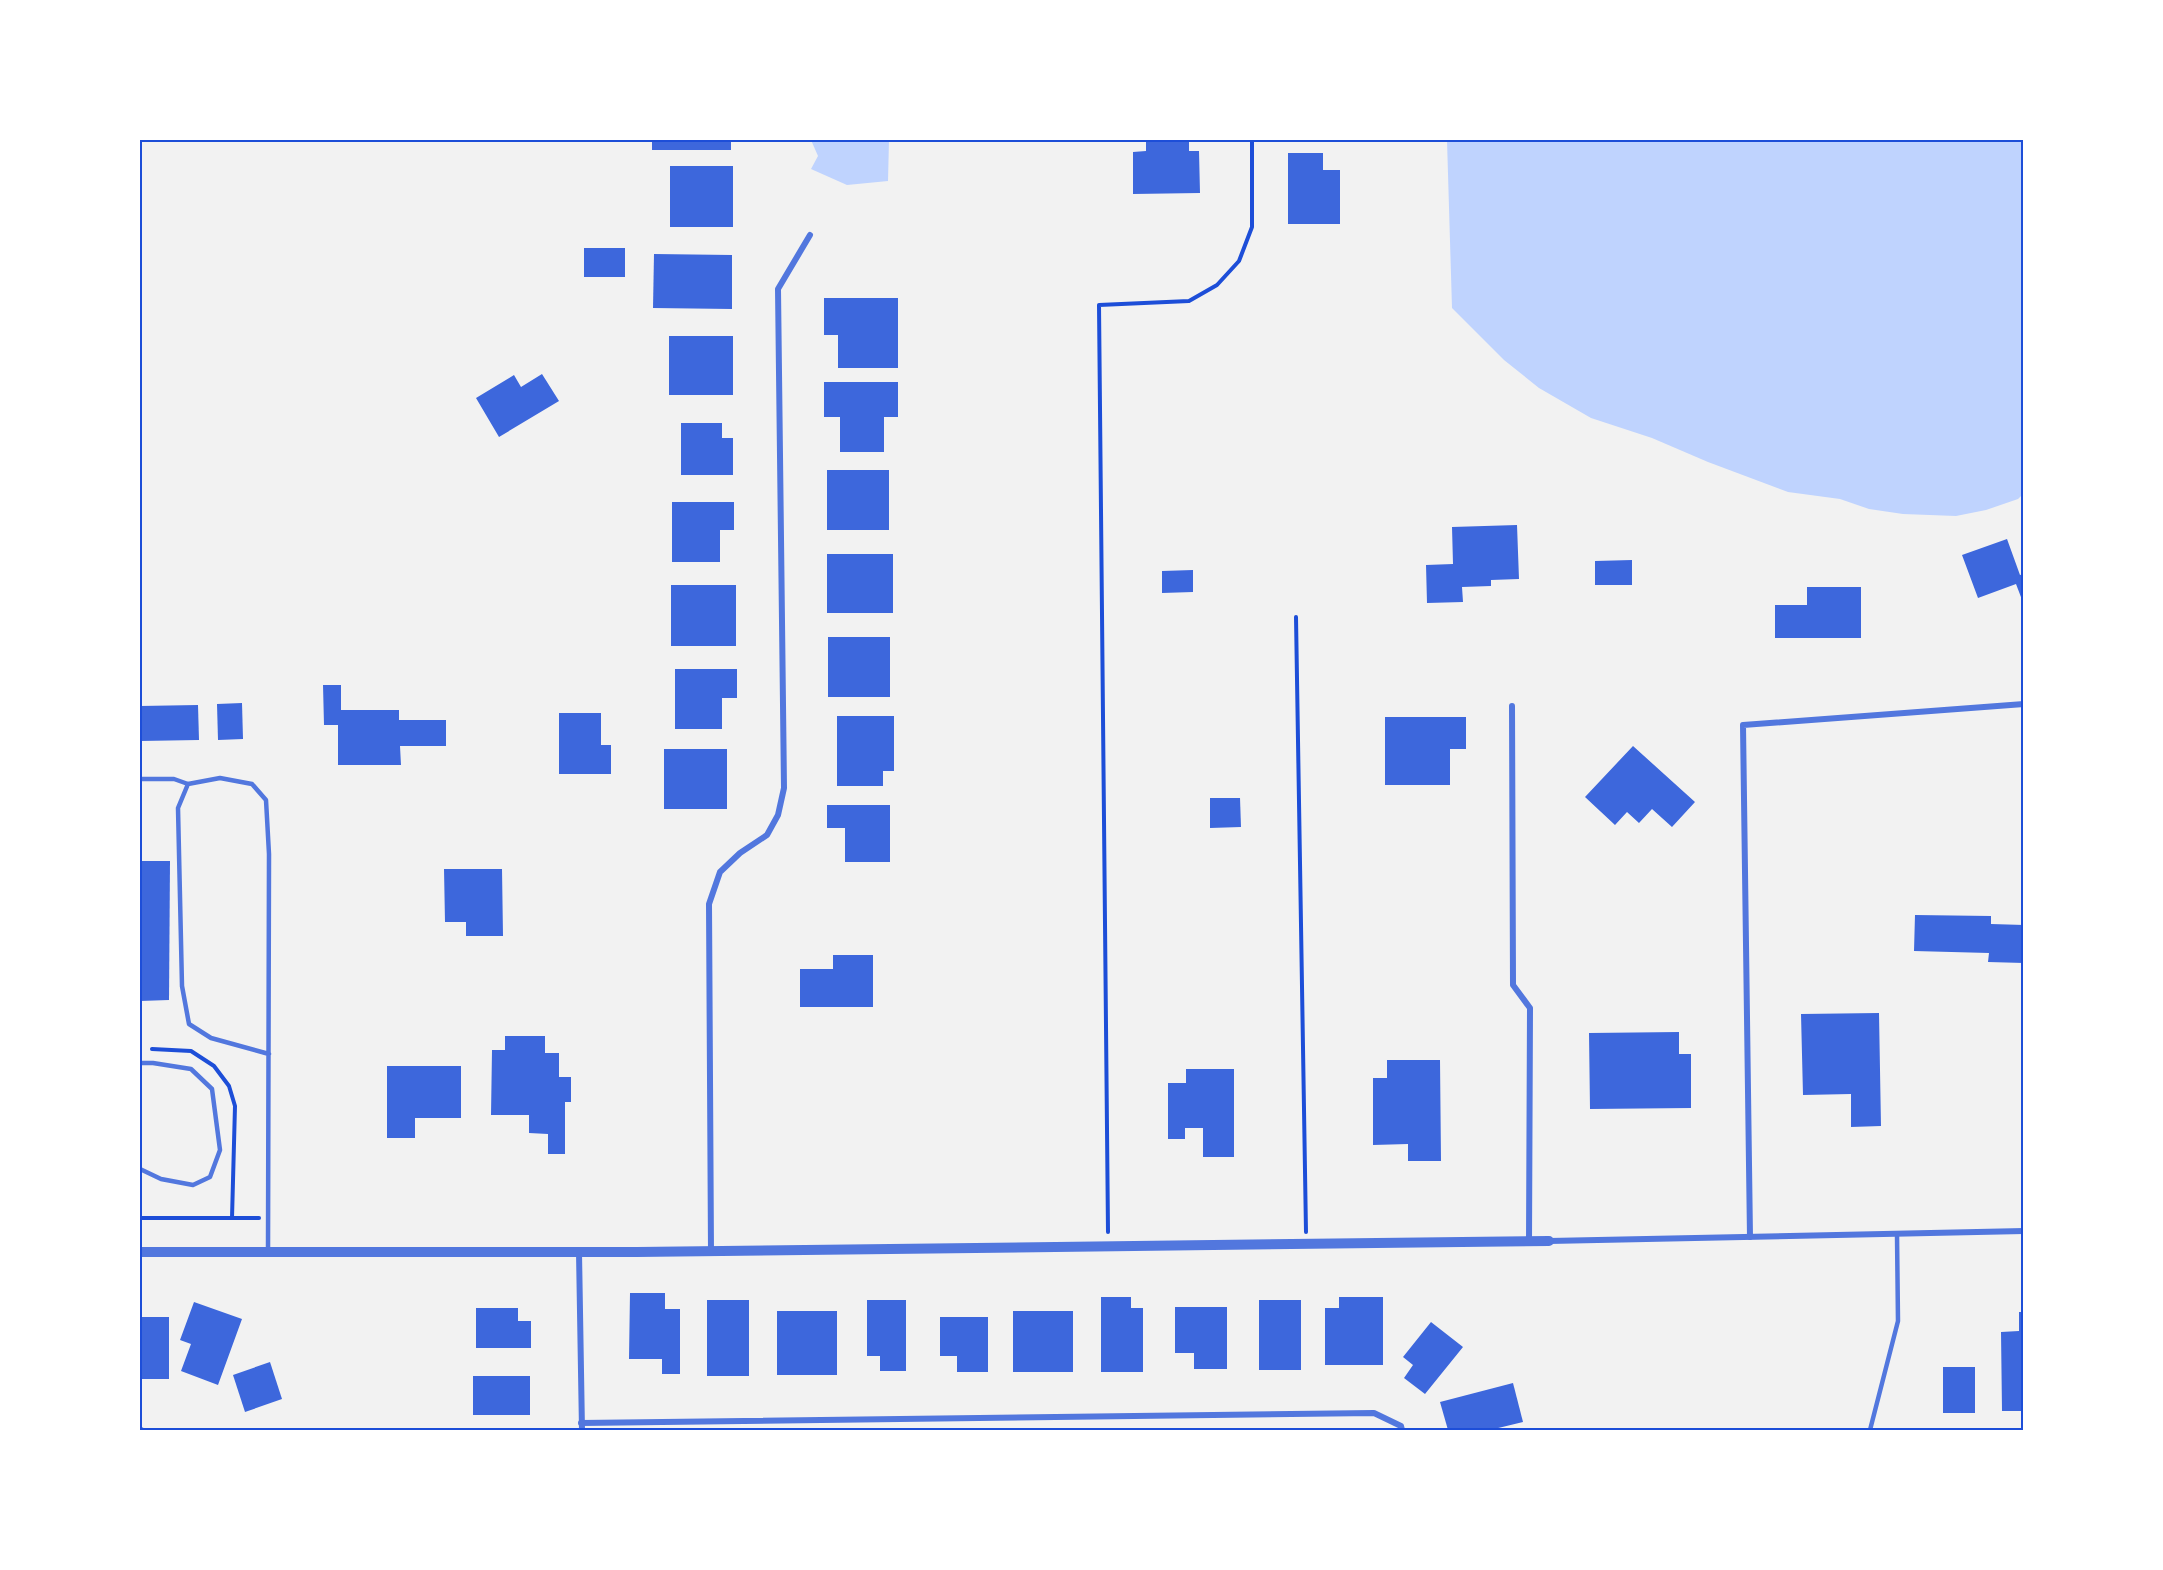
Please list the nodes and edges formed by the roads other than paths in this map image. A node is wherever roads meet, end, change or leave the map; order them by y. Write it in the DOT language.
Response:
graph roads {
  1 [pos="810,235"];
  2 [pos="2024,704"];
  3 [pos="1512,706"];
  4 [pos="140,779"];
  5 [pos="188,784"];
  6 [pos="269,1054"];
  7 [pos="140,1063"];
  8 [pos="140,1169"];
  9 [pos="2024,1231"];
  10 [pos="1897,1234"];
  11 [pos="1750,1237"];
  12 [pos="1549,1241"];
  13 [pos="1528,1242"];
  14 [pos="140,1252"];
  15 [pos="268,1252"];
  16 [pos="579,1252"];
  17 [pos="711,1252"];
  18 [pos="582,1427"];
  19 [pos="1402,1431"];
  20 [pos="1870,1431"];
  1 -- 17 [label="street"];
  2 -- 11 [label="street"];
  3 -- 13 [label="street"];
  4 -- 5 [label="lane"];
  5 -- 6 [label="lane"];
  5 -- 6 [label="lane"];
  6 -- 15 [label="lane"];
  7 -- 8 [label="lane"];
  9 -- 10 [label="street"];
  10 -- 11 [label="street"];
  10 -- 20 [label="lane"];
  11 -- 12 [label="street"];
  12 -- 13 [label="street"];
  13 -- 17 [label="street"];
  14 -- 15 [label="street"];
  15 -- 16 [label="street"];
  16 -- 17 [label="street"];
  16 -- 18 [label="street"];
  18 -- 19 [label="street"];
}
